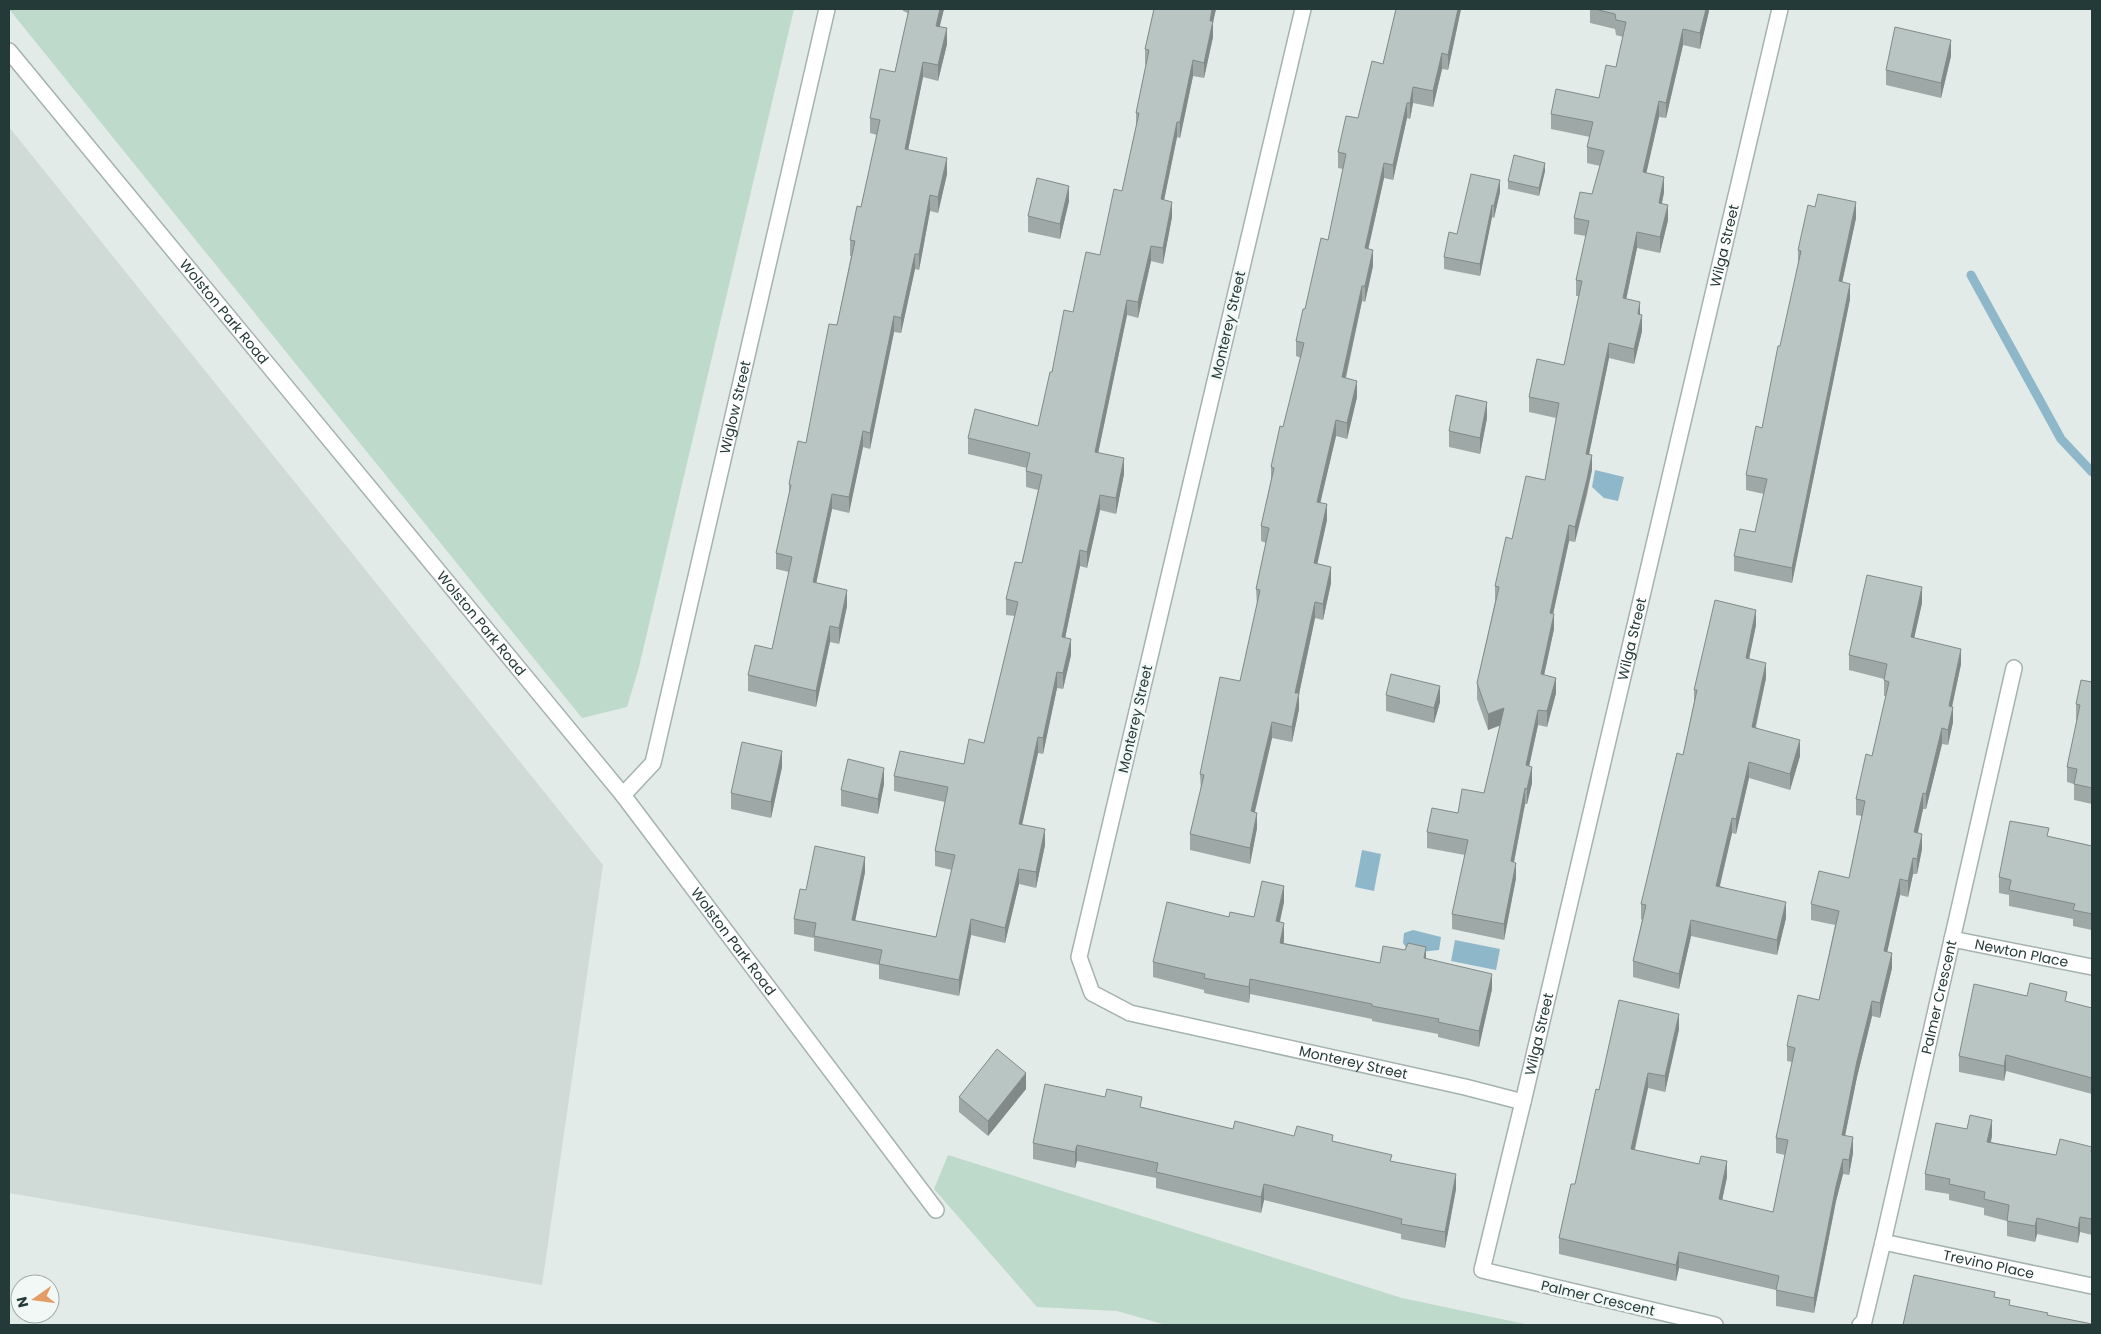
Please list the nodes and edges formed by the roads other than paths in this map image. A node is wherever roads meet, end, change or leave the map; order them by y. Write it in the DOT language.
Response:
graph roads {
  1 [pos="827,9"];
  2 [pos="1303,9"];
  3 [pos="1780,9"];
  4 [pos="9,50"];
  5 [pos="2014,668"];
  6 [pos="623,795"];
  7 [pos="1952,939"];
  8 [pos="2092,967"];
  9 [pos="1524,1102"];
  10 [pos="936,1210"];
  11 [pos="1883,1242"];
  12 [pos="1482,1270"];
  13 [pos="2092,1286"];
  14 [pos="1715,1325"];
  15 [pos="1860,1325"];
  1 -- 6 [label="street, Wiglow Street"];
  2 -- 9 [label="street, Monterey Street"];
  3 -- 9 [label="street, Wilga Street"];
  4 -- 6 [label="street, Wolston Park Road"];
  5 -- 7 [label="street, Palmer Crescent"];
  6 -- 10 [label="street, Wolston Park Road"];
  7 -- 8 [label="street, Newton Place"];
  7 -- 11 [label="street, Palmer Crescent"];
  9 -- 12 [label="street, Wilga Street"];
  11 -- 13 [label="street, Trevino Place"];
  11 -- 15 [label="street, Palmer Crescent"];
  12 -- 14 [label="street, Palmer Crescent"];
}
